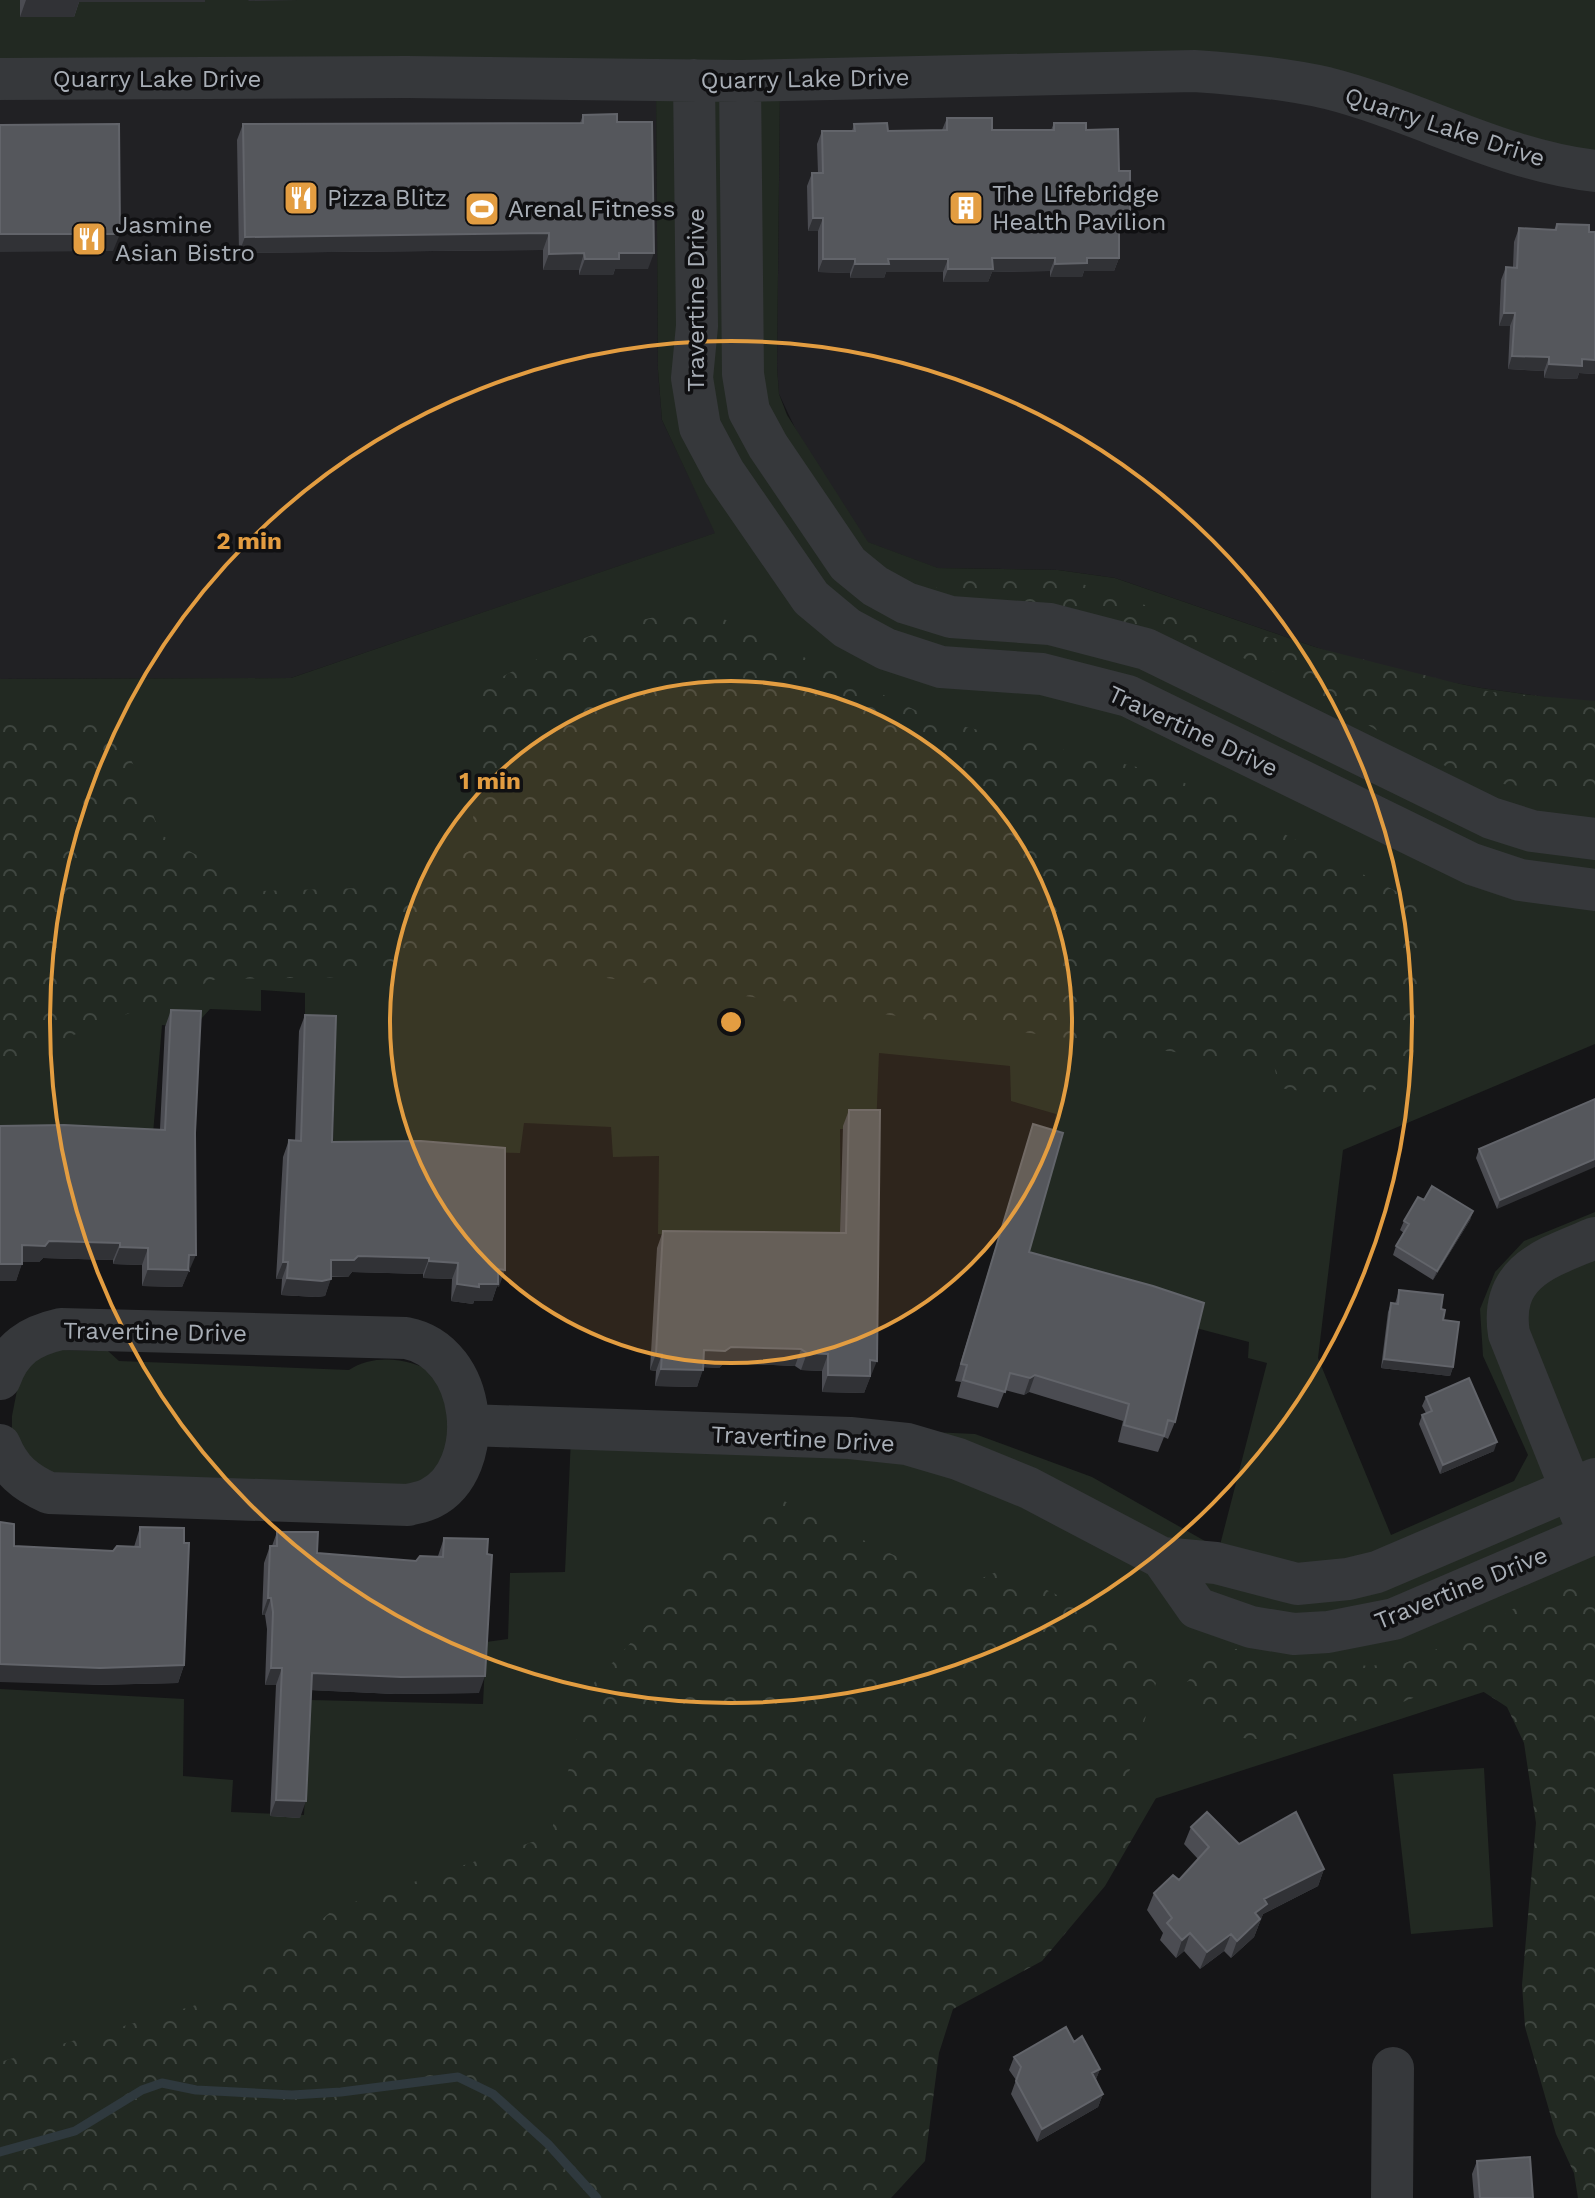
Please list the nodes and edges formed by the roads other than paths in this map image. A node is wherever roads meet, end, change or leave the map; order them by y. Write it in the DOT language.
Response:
graph roads {
  1 [pos="0,79"];
  2 [pos="694,80"];
  3 [pos="740,81"];
  4 [pos="1595,171"];
  5 [pos="768,446"];
  6 [pos="724,472"];
  7 [pos="1595,839"];
  8 [pos="1595,890"];
  9 [pos="1595,1238"];
  10 [pos="0,1379"];
  11 [pos="468,1425"];
  12 [pos="0,1445"];
  13 [pos="1583,1484"];
  14 [pos="1592,1534"];
  15 [pos="1162,1558"];
  16 [pos="1393,2068"];
  17 [pos="1392,2198"];
  1 -- 2 [label="street, Quarry Lake Drive"];
  2 -- 3 [label="street, Quarry Lake Drive"];
  2 -- 6 [label="street, Travertine Drive"];
  3 -- 4 [label="street, Quarry Lake Drive"];
  3 -- 5 [label="street, Travertine Drive"];
  5 -- 6 [label="street"];
  5 -- 7 [label="street, Travertine Drive"];
  6 -- 8 [label="street, Travertine Drive"];
  9 -- 13 [label="street"];
  10 -- 11 [label="street, Travertine Drive"];
  11 -- 12 [label="street, Travertine Drive"];
  11 -- 15 [label="street, Travertine Drive"];
  13 -- 14 [label="street"];
  13 -- 15 [label="street, Travertine Drive"];
  14 -- 15 [label="street, Travertine Drive"];
  16 -- 17 [label="street"];
}
